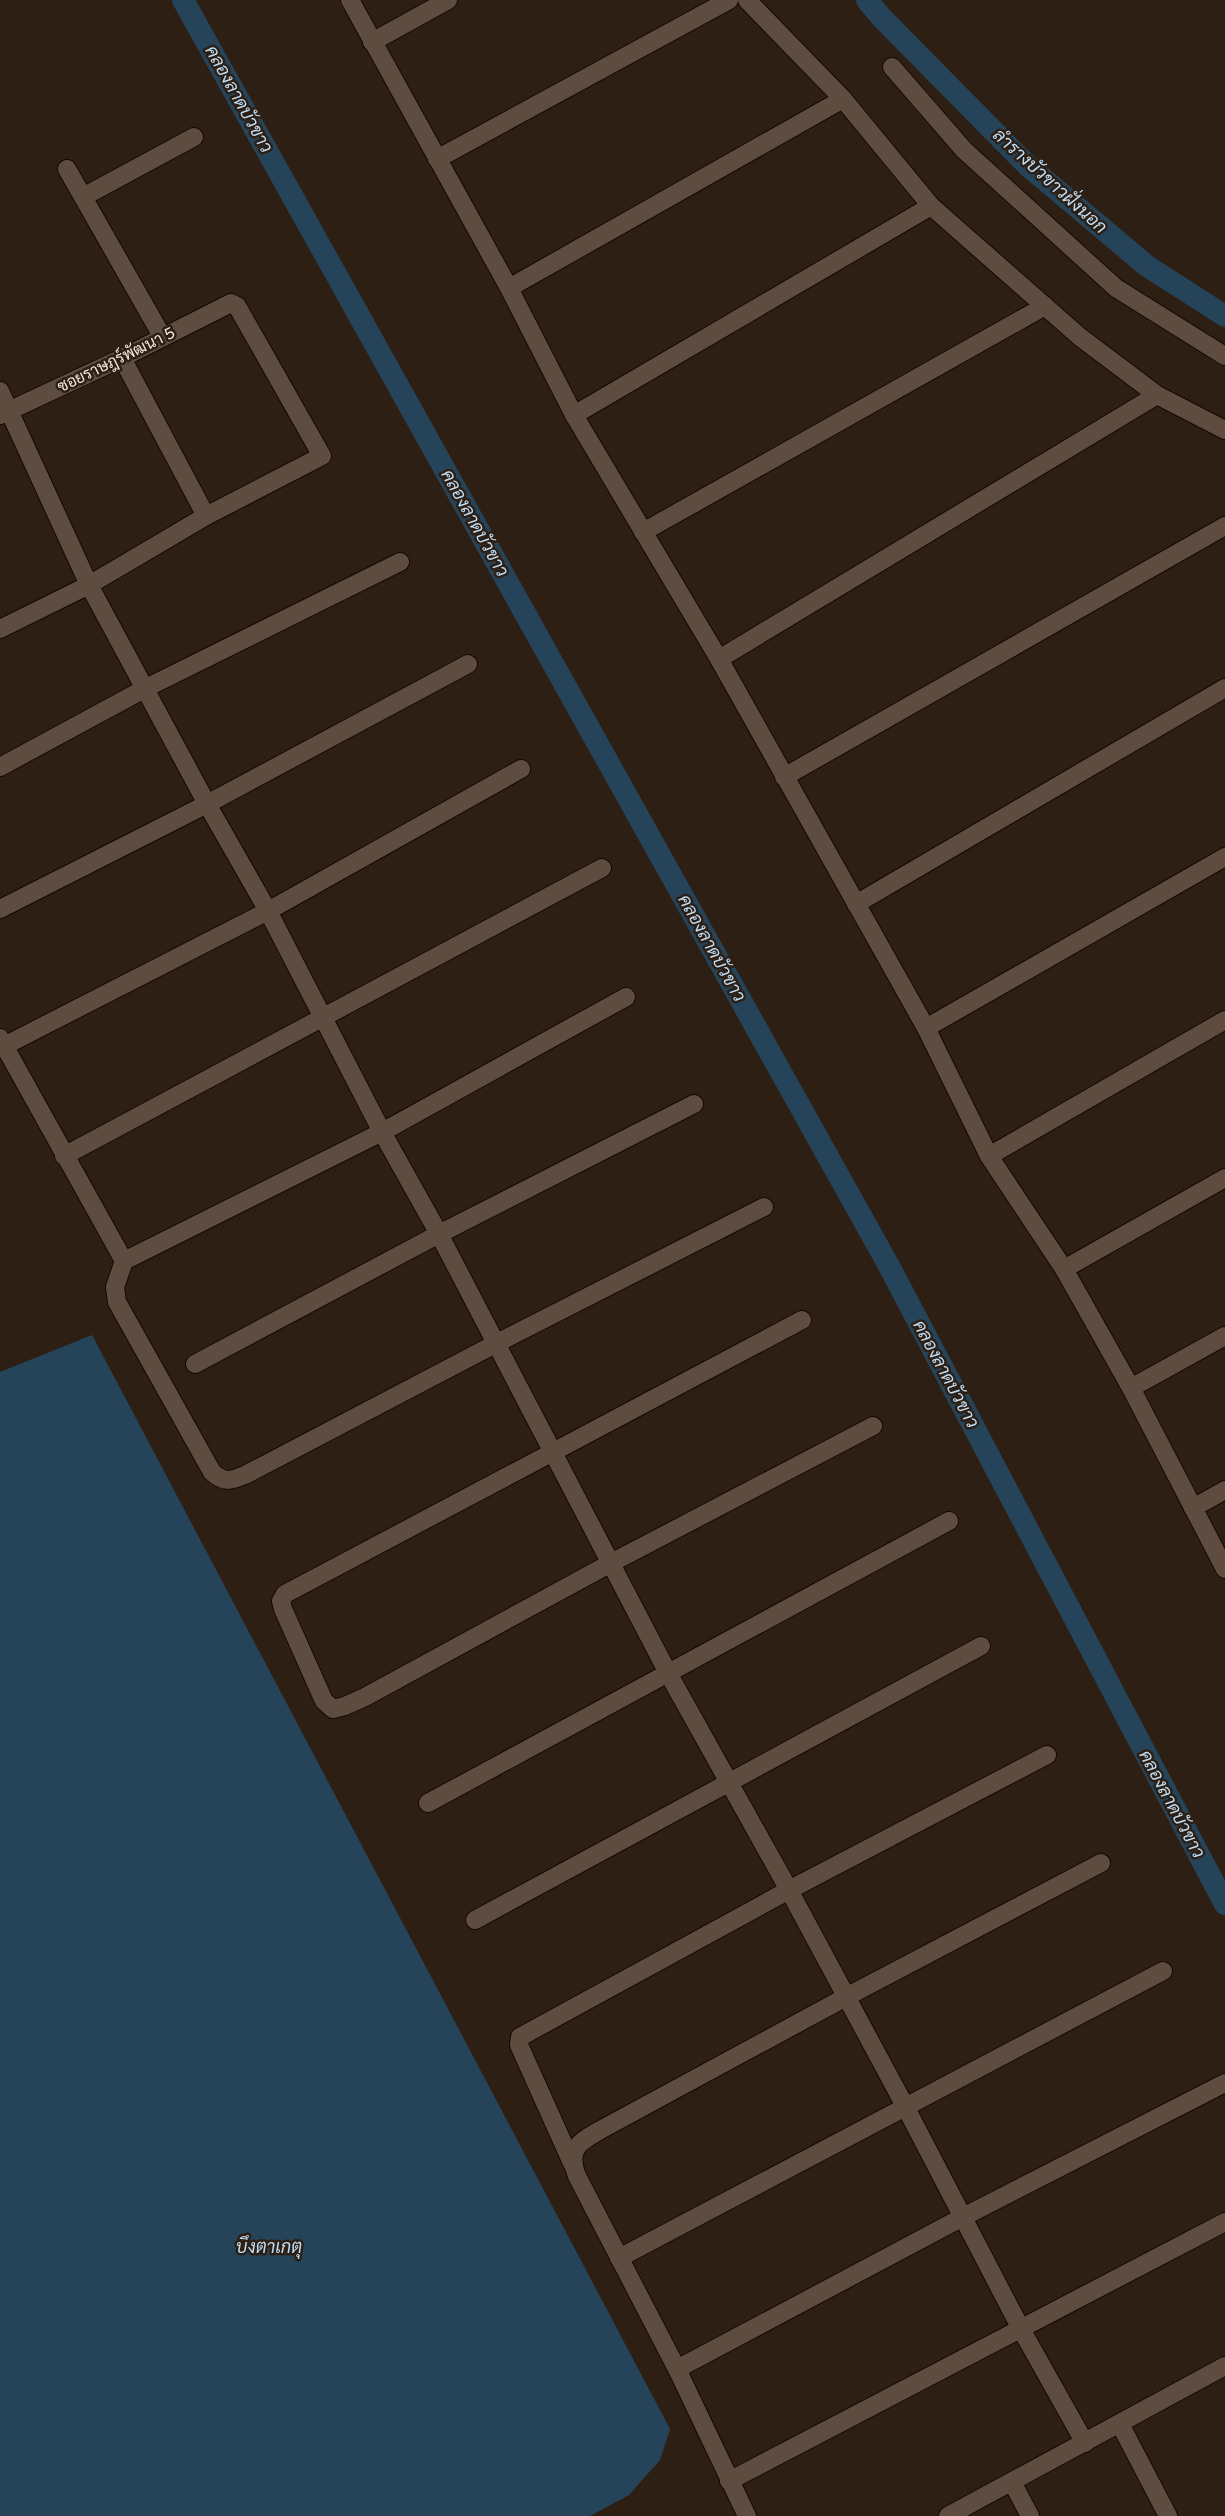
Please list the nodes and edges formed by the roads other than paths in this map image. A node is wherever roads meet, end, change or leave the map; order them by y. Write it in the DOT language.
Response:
graph roads {
  1 [pos="350,0"];
  2 [pos="448,0"];
  3 [pos="729,0"];
  4 [pos="747,0"];
  5 [pos="372,42"];
  6 [pos="892,66"];
  7 [pos="843,99"];
  8 [pos="194,137"];
  9 [pos="437,159"];
  10 [pos="67,169"];
  11 [pos="83,197"];
  12 [pos="931,206"];
  13 [pos="509,288"];
  14 [pos="1045,306"];
  15 [pos="162,336"];
  16 [pos="1225,356"];
  17 [pos="122,358"];
  18 [pos="0,391"];
  19 [pos="1157,395"];
  20 [pos="4,413"];
  21 [pos="574,415"];
  22 [pos="1225,430"];
  23 [pos="206,516"];
  24 [pos="1225,526"];
  25 [pos="643,532"];
  26 [pos="400,562"];
  27 [pos="89,585"];
  28 [pos="0,629"];
  29 [pos="719,659"];
  30 [pos="468,664"];
  31 [pos="146,688"];
  32 [pos="1225,688"];
  33 [pos="0,767"];
  34 [pos="521,769"];
  35 [pos="784,777"];
  36 [pos="207,804"];
  37 [pos="1225,857"];
  38 [pos="602,868"];
  39 [pos="856,904"];
  40 [pos="0,909"];
  41 [pos="268,911"];
  42 [pos="626,997"];
  43 [pos="323,1016"];
  44 [pos="1225,1020"];
  45 [pos="926,1028"];
  46 [pos="2,1042"];
  47 [pos="694,1104"];
  48 [pos="382,1132"];
  49 [pos="64,1156"];
  50 [pos="989,1156"];
  51 [pos="1225,1178"];
  52 [pos="764,1207"];
  53 [pos="439,1234"];
  54 [pos="124,1261"];
  55 [pos="1064,1269"];
  56 [pos="802,1320"];
  57 [pos="1225,1336"];
  58 [pos="497,1343"];
  59 [pos="195,1364"];
  60 [pos="1131,1388"];
  61 [pos="873,1426"];
  62 [pos="553,1453"];
  63 [pos="1225,1490"];
  64 [pos="1192,1508"];
  65 [pos="949,1521"];
  66 [pos="611,1563"];
  67 [pos="1225,1569"];
  68 [pos="981,1646"];
  69 [pos="668,1673"];
  70 [pos="1047,1755"];
  71 [pos="729,1782"];
  72 [pos="428,1803"];
  73 [pos="1101,1863"];
  74 [pos="789,1890"];
  75 [pos="475,1920"];
  76 [pos="1163,1971"];
  77 [pos="846,1997"];
  78 [pos="1225,2083"];
  79 [pos="905,2106"];
  80 [pos="572,2163"];
  81 [pos="963,2217"];
  82 [pos="1225,2222"];
  83 [pos="619,2258"];
  84 [pos="1021,2329"];
  85 [pos="1225,2366"];
  86 [pos="677,2369"];
  87 [pos="1120,2424"];
  88 [pos="1085,2443"];
  89 [pos="729,2481"];
  90 [pos="1012,2482"];
  91 [pos="747,2516"];
  92 [pos="948,2516"];
  93 [pos="1030,2516"];
  94 [pos="1168,2516"];
  1 -- 5 [label="street"];
  2 -- 5 [label="street"];
  3 -- 9 [label="street"];
  4 -- 7 [label="street"];
  5 -- 9 [label="street"];
  6 -- 16 [label="street"];
  7 -- 12 [label="street"];
  7 -- 13 [label="street"];
  8 -- 11 [label="street"];
  9 -- 13 [label="street"];
  10 -- 11 [label="street"];
  11 -- 15 [label="street"];
  12 -- 14 [label="street"];
  12 -- 21 [label="street"];
  13 -- 21 [label="street"];
  14 -- 19 [label="street"];
  14 -- 25 [label="street"];
  15 -- 17 [label="street, ซอยราษฎร์พัฒนา 5"];
  15 -- 23 [label="street, ซอยราษฎร์พัฒนา 5"];
  17 -- 20 [label="street, ซอยราษฎร์พัฒนา 5"];
  17 -- 23 [label="street"];
  18 -- 20 [label="street"];
  19 -- 22 [label="street"];
  19 -- 29 [label="street"];
  20 -- 27 [label="street"];
  21 -- 25 [label="street"];
  23 -- 27 [label="street"];
  24 -- 35 [label="street"];
  25 -- 29 [label="street"];
  26 -- 31 [label="street"];
  27 -- 28 [label="street"];
  27 -- 31 [label="street"];
  29 -- 35 [label="street"];
  30 -- 36 [label="street"];
  31 -- 33 [label="street"];
  31 -- 36 [label="street"];
  32 -- 39 [label="street"];
  34 -- 41 [label="street"];
  35 -- 39 [label="street"];
  36 -- 40 [label="street"];
  36 -- 41 [label="street"];
  37 -- 45 [label="street"];
  38 -- 43 [label="street"];
  39 -- 45 [label="street"];
  41 -- 43 [label="street"];
  41 -- 46 [label="street"];
  42 -- 48 [label="street"];
  43 -- 48 [label="street"];
  43 -- 49 [label="street"];
  44 -- 50 [label="street"];
  45 -- 50 [label="street"];
  46 -- 49 [label="street"];
  47 -- 53 [label="street"];
  48 -- 53 [label="street"];
  48 -- 54 [label="street"];
  49 -- 54 [label="street"];
  50 -- 55 [label="street"];
  51 -- 55 [label="street"];
  52 -- 58 [label="street"];
  53 -- 58 [label="street"];
  53 -- 59 [label="street"];
  54 -- 58 [label="street"];
  55 -- 60 [label="street"];
  56 -- 62 [label="street"];
  57 -- 60 [label="street"];
  58 -- 62 [label="street"];
  60 -- 64 [label="street"];
  61 -- 66 [label="street"];
  62 -- 66 [label="street"];
  62 -- 66 [label="street"];
  63 -- 64 [label="street"];
  64 -- 67 [label="street"];
  65 -- 69 [label="street"];
  66 -- 69 [label="street"];
  68 -- 71 [label="street"];
  69 -- 71 [label="street"];
  69 -- 72 [label="street"];
  70 -- 74 [label="street"];
  71 -- 74 [label="street"];
  71 -- 75 [label="street"];
  73 -- 77 [label="street"];
  74 -- 77 [label="street"];
  74 -- 80 [label="street"];
  76 -- 79 [label="street"];
  77 -- 79 [label="street"];
  77 -- 80 [label="street"];
  78 -- 81 [label="street"];
  79 -- 81 [label="street"];
  79 -- 83 [label="street"];
  80 -- 83 [label="street"];
  81 -- 84 [label="street"];
  81 -- 86 [label="street"];
  82 -- 84 [label="street"];
  83 -- 86 [label="street"];
  84 -- 88 [label="street"];
  84 -- 89 [label="street"];
  85 -- 87 [label="street"];
  86 -- 89 [label="street"];
  87 -- 88 [label="street"];
  87 -- 94 [label="street"];
  88 -- 90 [label="street"];
  89 -- 91 [label="street"];
  90 -- 92 [label="street"];
  90 -- 93 [label="street"];
}
